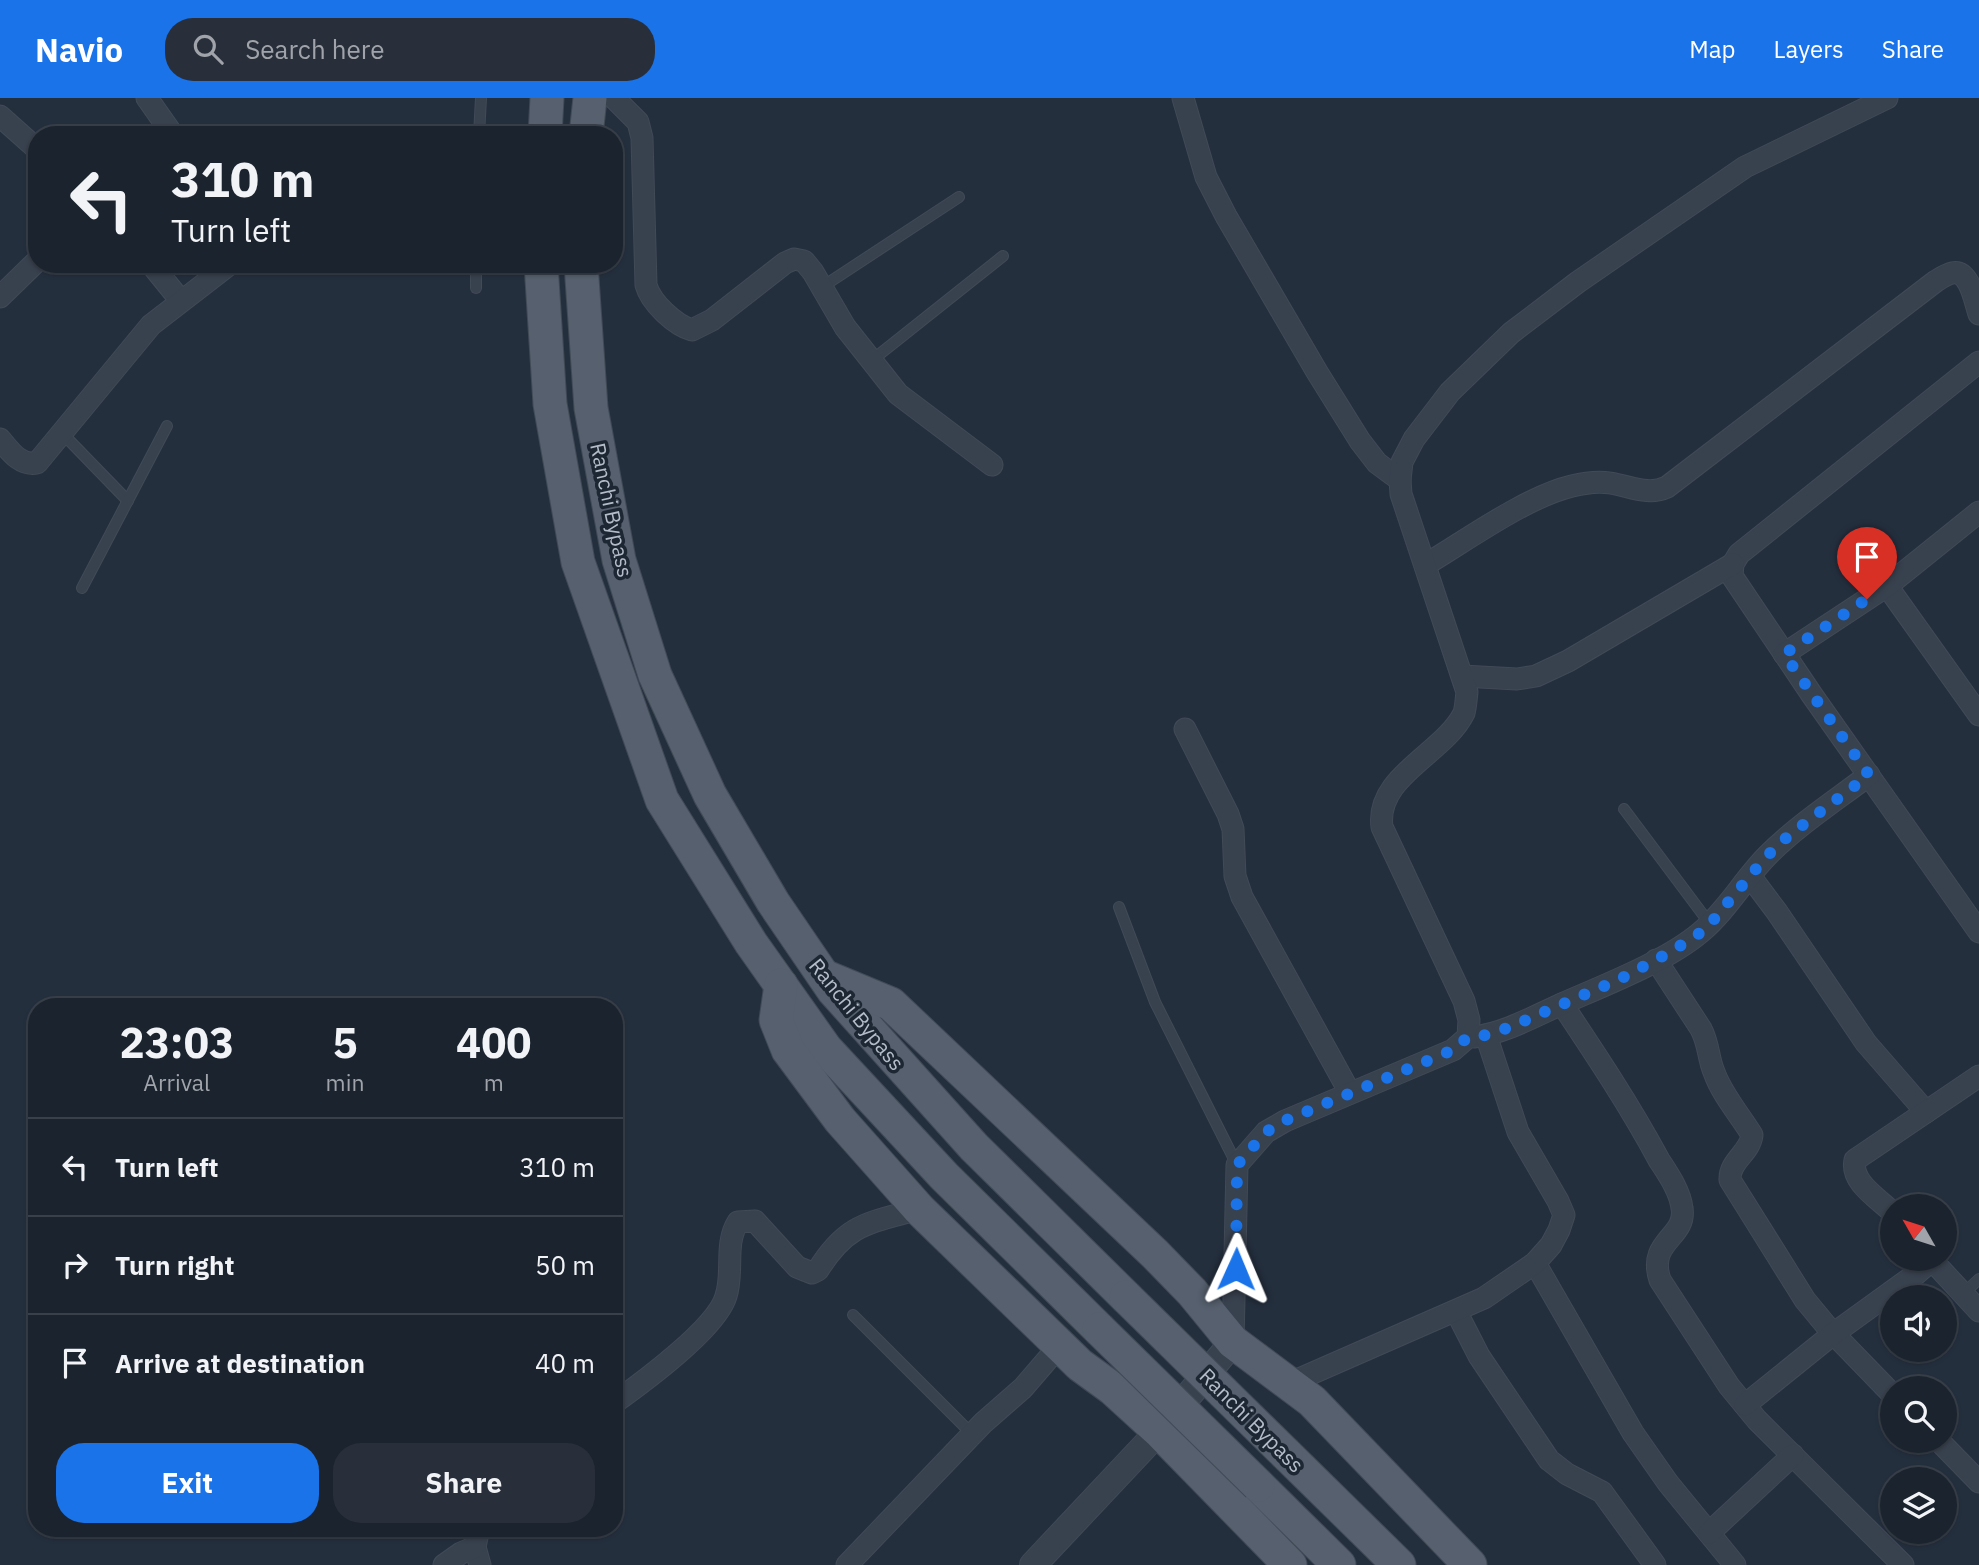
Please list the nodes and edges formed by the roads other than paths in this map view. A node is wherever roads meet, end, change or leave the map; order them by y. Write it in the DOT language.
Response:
graph roads {
  1 [pos="147,98"];
  2 [pos="481,98"];
  3 [pos="547,98"];
  4 [pos="590,98"];
  5 [pos="614,98"];
  6 [pos="1183,98"];
  7 [pos="1887,98"];
  8 [pos="0,116"];
  9 [pos="167,126"];
  10 [pos="479,126"];
  11 [pos="545,126"];
  12 [pos="587,126"];
  13 [pos="28,141"];
  14 [pos="959,197"];
  15 [pos="1003,256"];
  16 [pos="28,268"];
  17 [pos="158,273"];
  18 [pos="218,273"];
  19 [pos="476,273"];
  20 [pos="542,273"];
  21 [pos="582,273"];
  22 [pos="4,285"];
  23 [pos="822,287"];
  24 [pos="476,288"];
  25 [pos="181,302"];
  26 [pos="1979,314"];
  27 [pos="871,361"];
  28 [pos="1979,362"];
  29 [pos="167,426"];
  30 [pos="63,434"];
  31 [pos="0,439"];
  32 [pos="992,465"];
  33 [pos="1400,480"];
  34 [pos="128,501"];
  35 [pos="1979,512"];
  36 [pos="1733,564"];
  37 [pos="1425,565"];
  38 [pos="1887,586"];
  39 [pos="82,588"];
  40 [pos="1784,654"];
  41 [pos="1462,676"];
  42 [pos="1979,715"];
  43 [pos="1185,729"];
  44 [pos="1869,775"];
  45 [pos="1624,809"];
  46 [pos="1750,876"];
  47 [pos="1119,907"];
  48 [pos="1710,924"];
  49 [pos="1979,932"];
  50 [pos="1656,960"];
  51 [pos="824,976"];
  52 [pos="781,985"];
  53 [pos="1562,1004"];
  54 [pos="1477,1036"];
  55 [pos="1979,1076"];
  56 [pos="1350,1093"];
  57 [pos="1926,1112"];
  58 [pos="1237,1165"];
  59 [pos="1880,1201"];
  60 [pos="919,1209"];
  61 [pos="1535,1263"];
  62 [pos="1919,1271"];
  63 [pos="1940,1271"];
  64 [pos="1979,1279"];
  65 [pos="1962,1295"];
  66 [pos="1455,1311"];
  67 [pos="1979,1311"];
  68 [pos="853,1315"];
  69 [pos="1833,1334"];
  70 [pos="1233,1342"];
  71 [pos="1060,1345"];
  72 [pos="1880,1382"];
  73 [pos="1290,1383"];
  74 [pos="623,1389"];
  75 [pos="1745,1405"];
  76 [pos="1159,1431"];
  77 [pos="973,1435"];
  78 [pos="1951,1453"];
  79 [pos="1793,1455"];
  80 [pos="1979,1482"];
  81 [pos="1709,1533"];
  82 [pos="478,1547"];
  83 [pos="444,1565"];
  84 [pos="847,1565"];
  85 [pos="1032,1565"];
  86 [pos="1290,1565"];
  87 [pos="1339,1565"];
  88 [pos="1399,1565"];
  89 [pos="1470,1565"];
  90 [pos="1655,1565"];
  91 [pos="1735,1565"];
  92 [pos="1903,1565"];
  1 -- 9 [label="street"];
  2 -- 10 [label="lane"];
  3 -- 11 [label="main road"];
  4 -- 12 [label="main road"];
  5 -- 23 [label="street"];
  6 -- 33 [label="street"];
  7 -- 33 [label="street"];
  8 -- 13 [label="street"];
  14 -- 23 [label="lane"];
  15 -- 27 [label="lane"];
  16 -- 22 [label="street"];
  17 -- 25 [label="street"];
  18 -- 25 [label="street"];
  19 -- 24 [label="lane"];
  20 -- 52 [label="main road, Ranchi Bypass"];
  21 -- 51 [label="main road, Ranchi Bypass"];
  23 -- 27 [label="street"];
  25 -- 30 [label="street"];
  26 -- 37 [label="street"];
  27 -- 32 [label="street"];
  28 -- 36 [label="street"];
  29 -- 34 [label="lane"];
  30 -- 31 [label="street"];
  30 -- 34 [label="lane"];
  33 -- 37 [label="street"];
  34 -- 39 [label="lane"];
  35 -- 38 [label="street"];
  36 -- 40 [label="street"];
  36 -- 41 [label="street"];
  37 -- 41 [label="street"];
  38 -- 40 [label="street"];
  38 -- 42 [label="street"];
  40 -- 44 [label="street"];
  41 -- 54 [label="street"];
  43 -- 56 [label="street"];
  44 -- 46 [label="street"];
  44 -- 49 [label="street"];
  45 -- 48 [label="lane"];
  46 -- 48 [label="street"];
  46 -- 57 [label="street"];
  47 -- 58 [label="lane"];
  48 -- 50 [label="street"];
  50 -- 53 [label="street"];
  50 -- 69 [label="street"];
  51 -- 70 [label="main road"];
  51 -- 88 [label="main road, Ranchi Bypass, bridge"];
  52 -- 60 [label="main road"];
  52 -- 87 [label="main road, Ranchi Bypass, bridge"];
  53 -- 54 [label="street"];
  53 -- 75 [label="street"];
  54 -- 56 [label="street"];
  54 -- 61 [label="street"];
  55 -- 57 [label="street"];
  56 -- 58 [label="street"];
  57 -- 59 [label="street"];
  58 -- 70 [label="street"];
  60 -- 71 [label="main road"];
  60 -- 74 [label="street"];
  61 -- 66 [label="street"];
  61 -- 81 [label="street"];
  62 -- 69 [label="street"];
  63 -- 65 [label="street"];
  64 -- 65 [label="lane"];
  65 -- 67 [label="street"];
  66 -- 73 [label="street"];
  66 -- 90 [label="street"];
  68 -- 77 [label="lane"];
  69 -- 72 [label="street"];
  69 -- 75 [label="street"];
  70 -- 73 [label="main road"];
  70 -- 76 [label="street"];
  71 -- 76 [label="main road"];
  71 -- 77 [label="street"];
  73 -- 89 [label="main road"];
  75 -- 79 [label="street"];
  76 -- 85 [label="street"];
  76 -- 86 [label="main road"];
  77 -- 84 [label="street"];
  78 -- 80 [label="street"];
  79 -- 81 [label="street"];
  79 -- 92 [label="street"];
  81 -- 91 [label="street"];
  82 -- 83 [label="street"];
}
